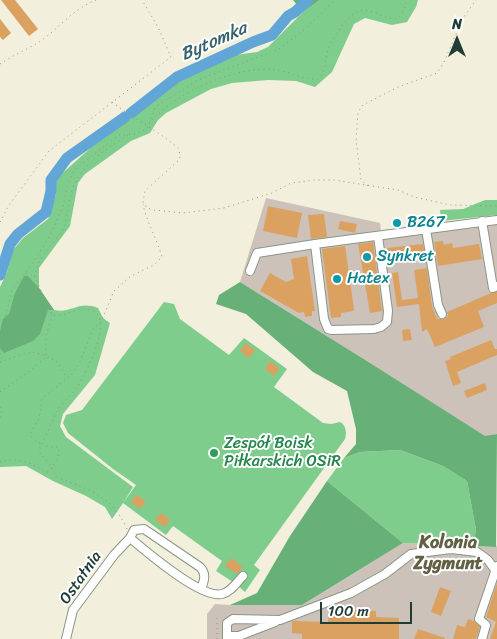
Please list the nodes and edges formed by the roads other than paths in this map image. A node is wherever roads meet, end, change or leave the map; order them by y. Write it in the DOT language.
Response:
graph roads {
  1 [pos="497,220"];
  2 [pos="482,222"];
  3 [pos="426,229"];
  4 [pos="380,236"];
  5 [pos="315,244"];
  6 [pos="250,271"];
  7 [pos="497,286"];
  8 [pos="442,314"];
  9 [pos="130,538"];
  10 [pos="496,567"];
  11 [pos="243,576"];
  12 [pos="201,589"];
  13 [pos="280,620"];
  14 [pos="227,637"];
  15 [pos="66,639"];
  16 [pos="482,639"];
  1 -- 2 [label="street"];
  2 -- 3 [label="street"];
  2 -- 7 [label="street"];
  3 -- 4 [label="street"];
  3 -- 8 [label="street"];
  4 -- 5 [label="street"];
  4 -- 5 [label="street"];
  5 -- 6 [label="street"];
  9 -- 12 [label="street"];
  9 -- 12 [label="street"];
  9 -- 15 [label="street, Ostatnia"];
  10 -- 13 [label="street"];
  10 -- 16 [label="street"];
  11 -- 12 [label="street"];
  13 -- 14 [label="street"];
  13 -- 14 [label="street"];
}
